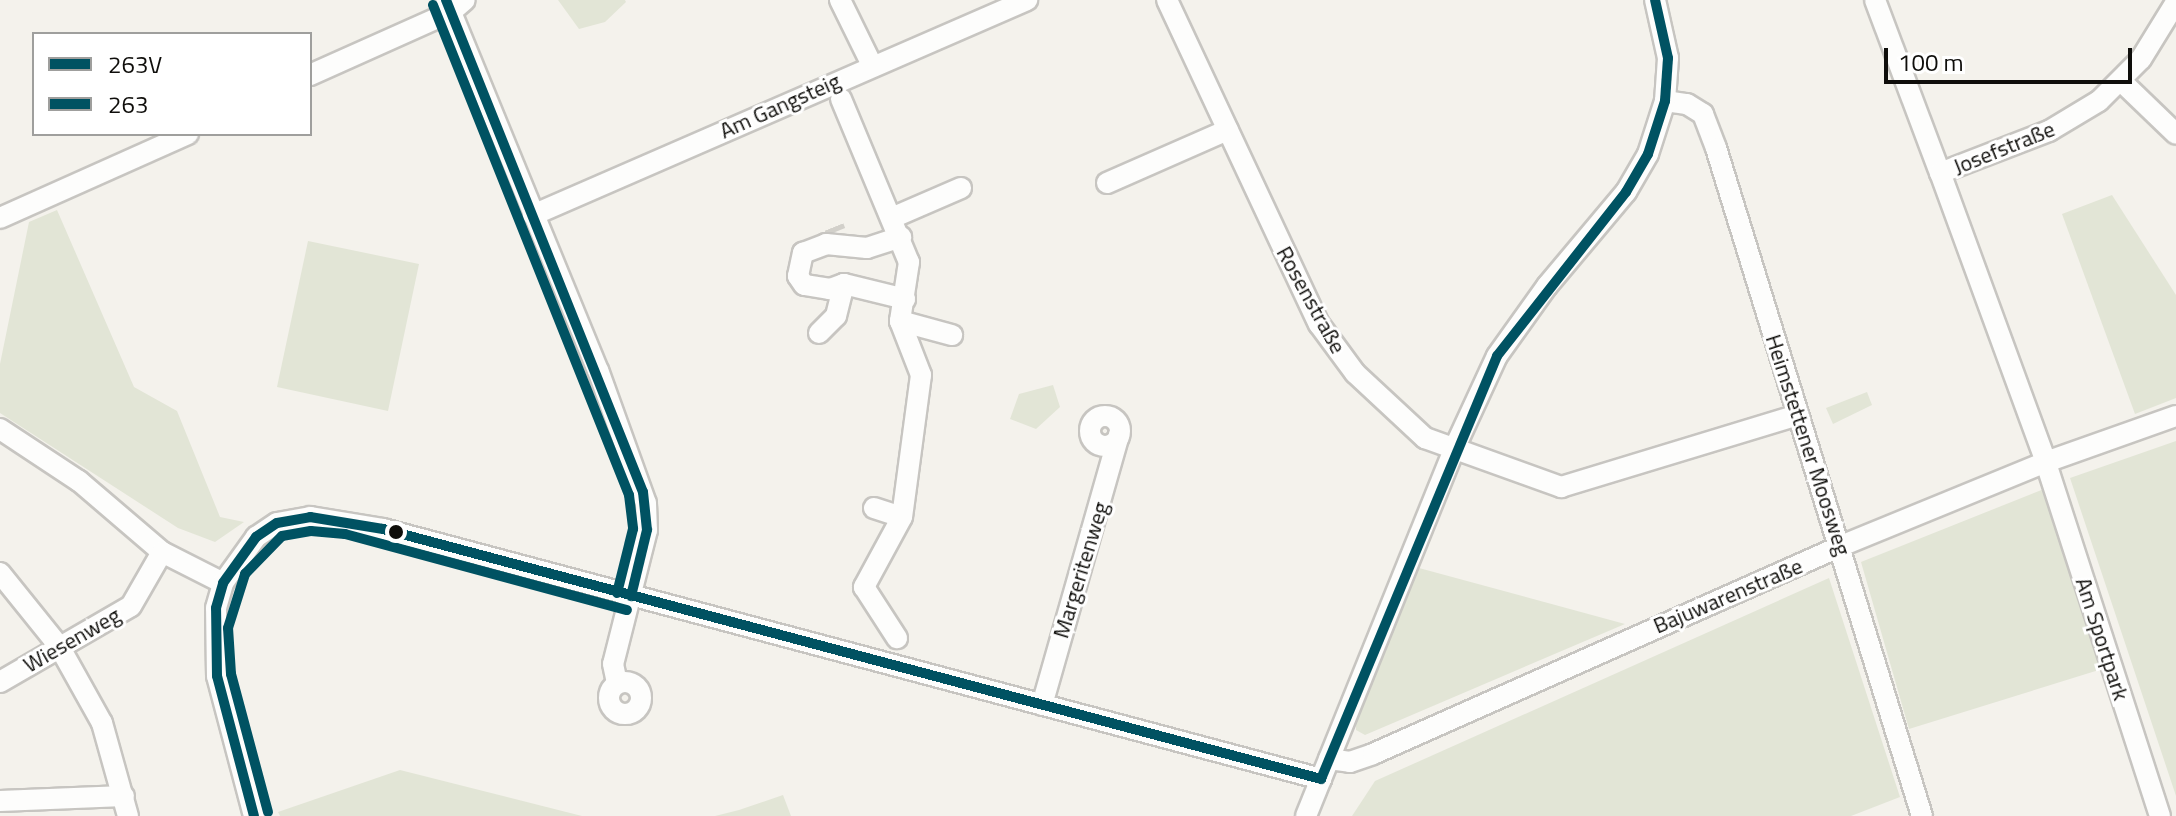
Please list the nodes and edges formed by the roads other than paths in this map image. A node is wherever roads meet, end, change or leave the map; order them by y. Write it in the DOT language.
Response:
graph roads {
  1 [pos="840,0"];
  2 [pos="1167,0"];
  3 [pos="1655,0"];
  4 [pos="1875,0"];
  5 [pos="1015,2"];
  6 [pos="2176,2"];
  7 [pos="454,4"];
  8 [pos="872,65"];
  9 [pos="312,74"];
  10 [pos="2121,81"];
  11 [pos="841,99"];
  12 [pos="1665,101"];
  13 [pos="1228,130"];
  14 [pos="2176,134"];
  15 [pos="184,136"];
  16 [pos="1940,173"];
  17 [pos="1107,183"];
  18 [pos="961,188"];
  19 [pos="533,215"];
  20 [pos="894,217"];
  21 [pos="0,218"];
  22 [pos="901,237"];
  23 [pos="844,284"];
  24 [pos="905,299"];
  25 [pos="900,321"];
  26 [pos="819,333"];
  27 [pos="952,335"];
  28 [pos="1798,415"];
  29 [pos="2176,416"];
  30 [pos="0,429"];
  31 [pos="1119,435"];
  32 [pos="1454,449"];
  33 [pos="2046,462"];
  34 [pos="874,508"];
  35 [pos="902,517"];
  36 [pos="1841,546"];
  37 [pos="162,552"];
  38 [pos="0,573"];
  39 [pos="223,583"];
  40 [pos="631,596"];
  41 [pos="897,638"];
  42 [pos="59,646"];
  43 [pos="0,682"];
  44 [pos="617,683"];
  45 [pos="1042,705"];
  46 [pos="1325,769"];
  47 [pos="0,801"];
  48 [pos="126,806"];
  49 [pos="254,816"];
  50 [pos="1306,816"];
  51 [pos="1922,816"];
  52 [pos="2160,816"];
  1 -- 8 [label="street"];
  2 -- 13 [label="street, Rosenstraße"];
  3 -- 12 [label="street"];
  4 -- 16 [label="street"];
  5 -- 8 [label="street, Am Gangsteig"];
  6 -- 10 [label="street, Josefstraße"];
  7 -- 9 [label="street"];
  7 -- 19 [label="street"];
  8 -- 19 [label="street, Am Gangsteig"];
  10 -- 14 [label="street"];
  10 -- 16 [label="street, Josefstraße"];
  11 -- 20 [label="street"];
  12 -- 28 [label="street, Heimstettener Moosweg"];
  12 -- 32 [label="street"];
  13 -- 17 [label="street"];
  13 -- 32 [label="street, Rosenstraße"];
  15 -- 21 [label="street"];
  16 -- 33 [label="street, Josefstraße"];
  18 -- 20 [label="street"];
  19 -- 40 [label="street"];
  20 -- 22 [label="street"];
  22 -- 23 [label="street"];
  22 -- 24 [label="street"];
  23 -- 24 [label="street"];
  23 -- 26 [label="street"];
  24 -- 25 [label="street"];
  25 -- 27 [label="street"];
  25 -- 35 [label="street"];
  28 -- 32 [label="street, Rosenstraße"];
  28 -- 36 [label="street, Heimstettener Moosweg"];
  29 -- 33 [label="street, Bajuwarenstraße"];
  30 -- 37 [label="street"];
  31 -- 45 [label="street, Margeritenweg"];
  32 -- 46 [label="street"];
  33 -- 36 [label="street, Bajuwarenstraße"];
  33 -- 52 [label="street, Am Sportpark"];
  34 -- 35 [label="street"];
  35 -- 41 [label="street"];
  36 -- 46 [label="street, Bajuwarenstraße"];
  36 -- 51 [label="street, Heimstettener Moosweg"];
  37 -- 39 [label="street"];
  37 -- 42 [label="street, Wiesenweg"];
  38 -- 42 [label="street"];
  39 -- 40 [label="street, Bajuwarenstraße"];
  39 -- 49 [label="street"];
  40 -- 44 [label="street"];
  40 -- 45 [label="street, Bajuwarenstraße"];
  42 -- 43 [label="street, Wiesenweg"];
  42 -- 48 [label="street"];
  45 -- 46 [label="street, Bajuwarenstraße"];
  46 -- 50 [label="street"];
  47 -- 48 [label="street"];
}
